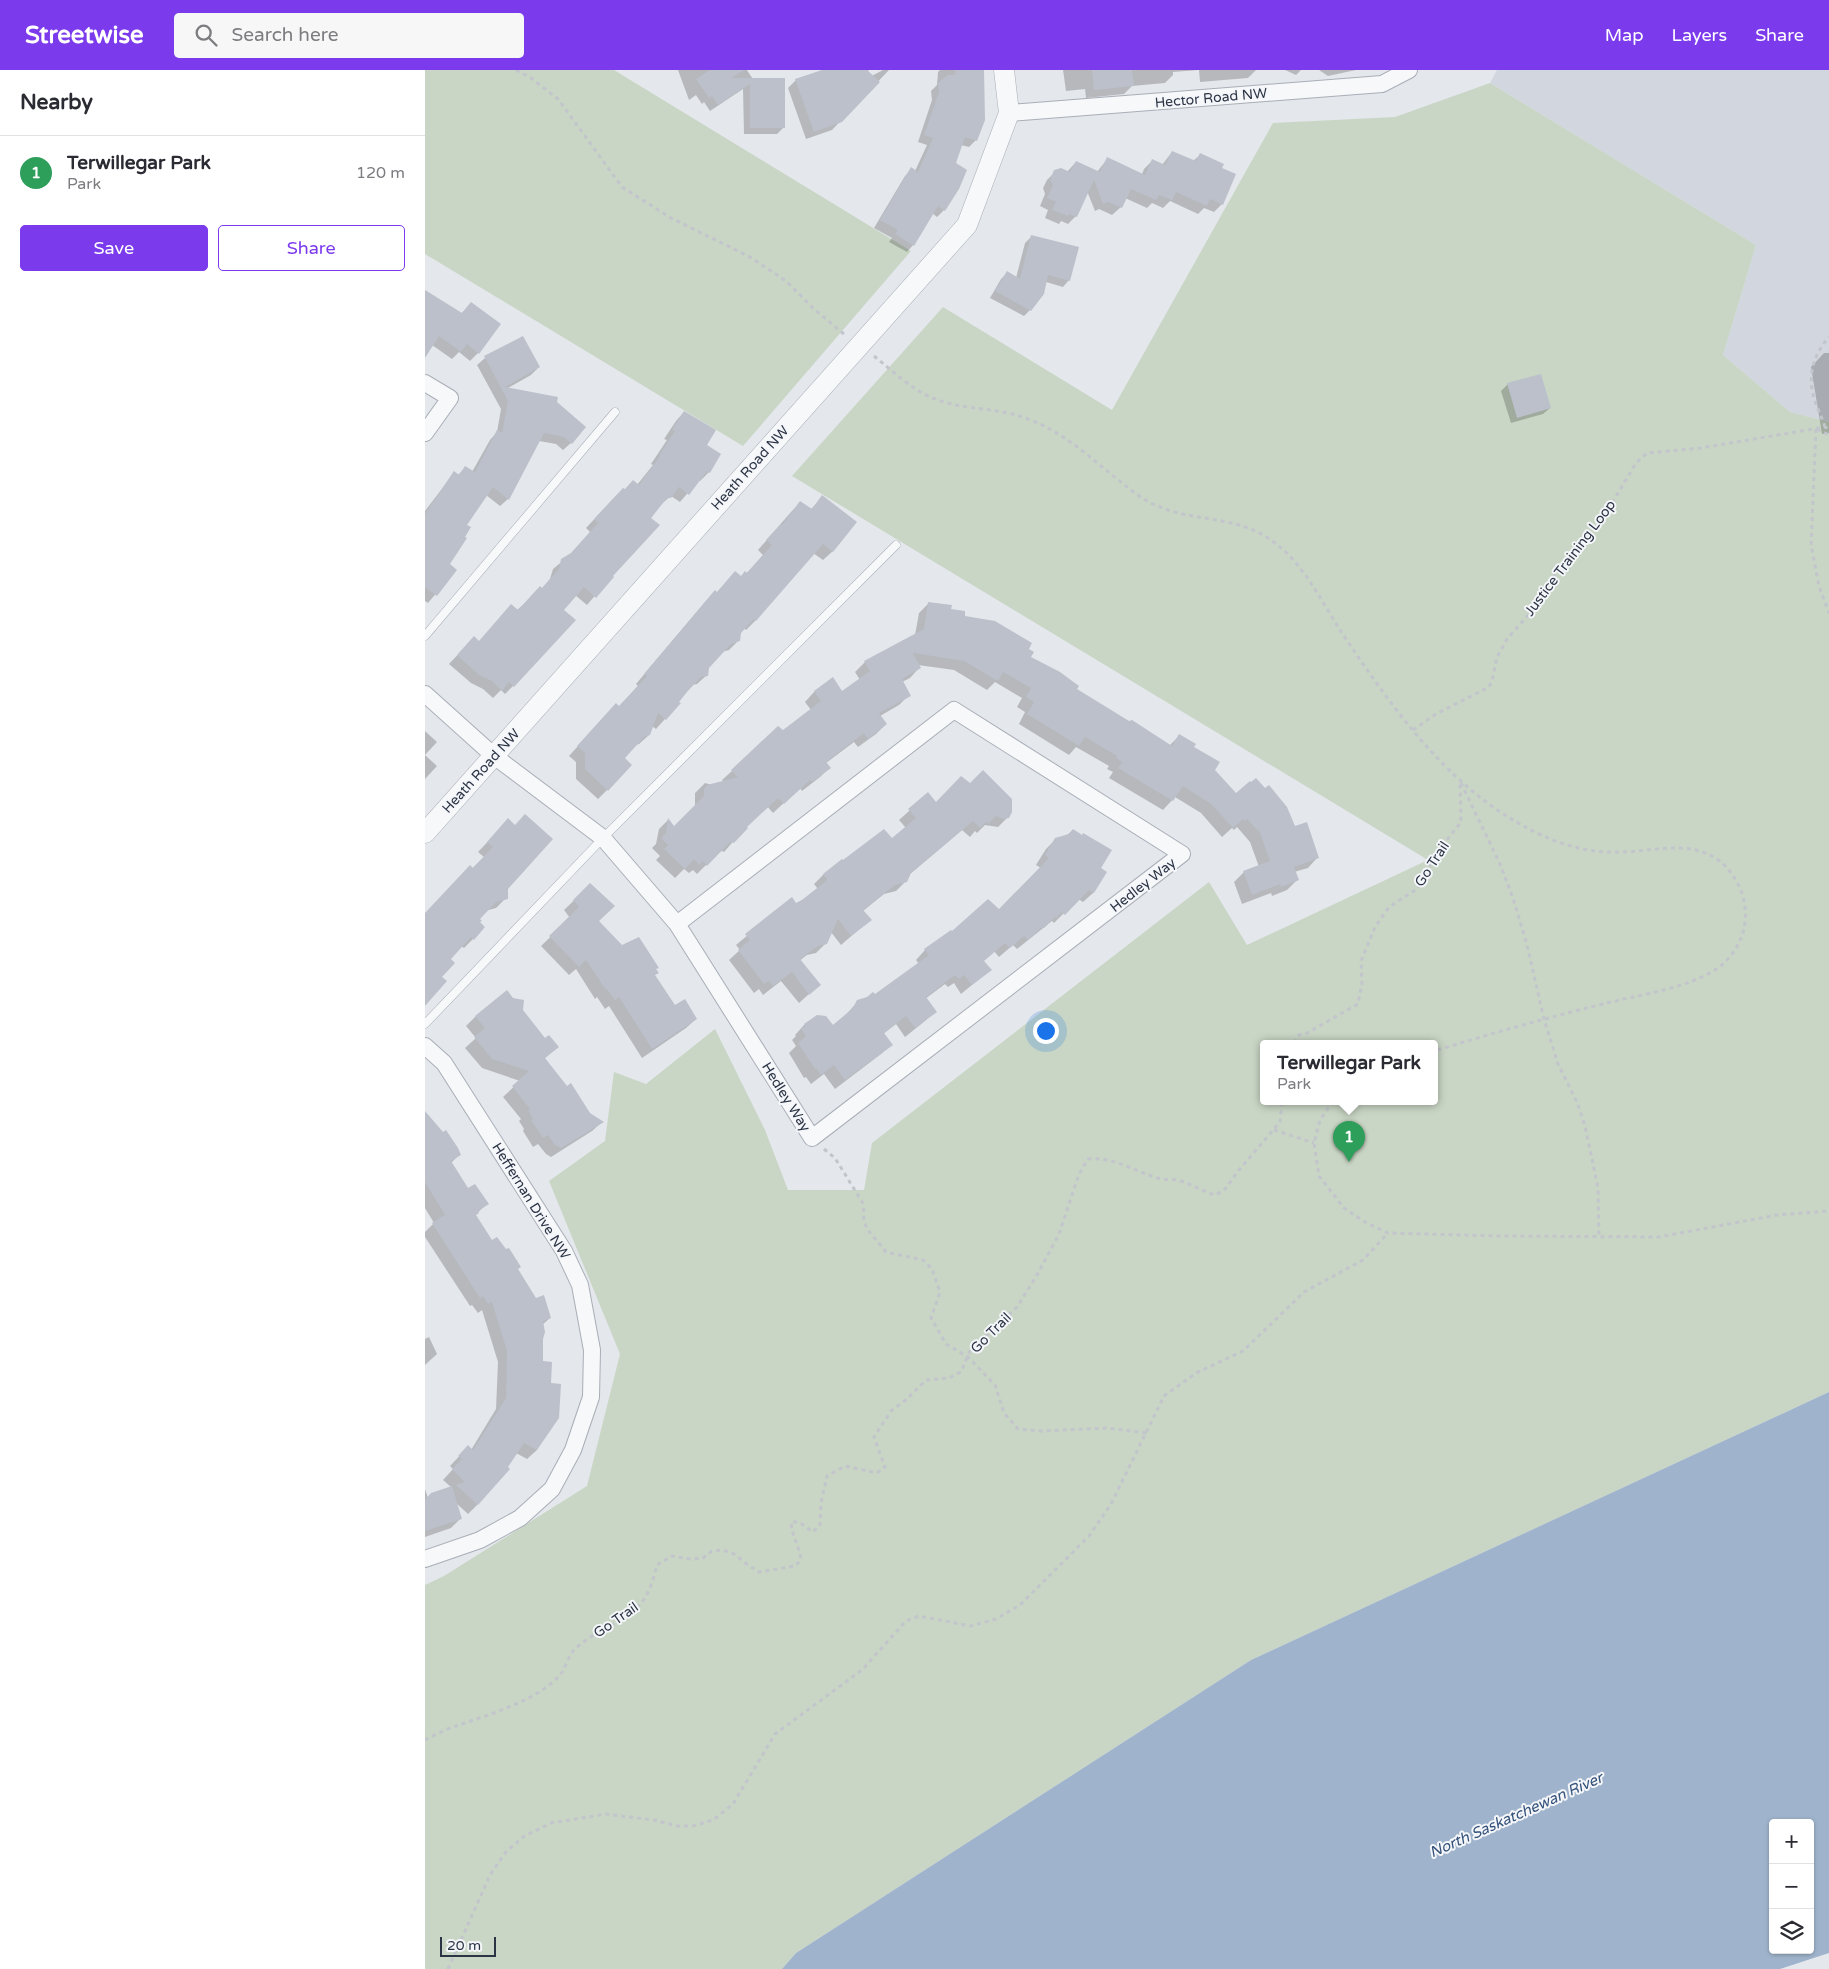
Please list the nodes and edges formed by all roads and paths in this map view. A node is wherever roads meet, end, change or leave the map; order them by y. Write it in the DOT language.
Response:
graph roads {
  1 [pos="517,70"];
  2 [pos="1004,70"];
  3 [pos="1409,70"];
  4 [pos="1009,114"];
  5 [pos="1829,337"];
  6 [pos="860,345"];
  7 [pos="425,383"];
  8 [pos="615,412"];
  9 [pos="1827,428"];
  10 [pos="1816,429"];
  11 [pos="425,433"];
  12 [pos="1829,435"];
  13 [pos="895,545"];
  14 [pos="1829,613"];
  15 [pos="425,636"];
  16 [pos="425,694"];
  17 [pos="1413,730"];
  18 [pos="494,756"];
  19 [pos="1460,780"];
  20 [pos="425,833"];
  21 [pos="603,838"];
  22 [pos="677,924"];
  23 [pos="1544,1019"];
  24 [pos="425,1024"];
  25 [pos="1296,1040"];
  26 [pos="425,1046"];
  27 [pos="1438,1050"];
  28 [pos="1282,1105"];
  29 [pos="1330,1105"];
  30 [pos="1273,1130"];
  31 [pos="812,1138"];
  32 [pos="1315,1144"];
  33 [pos="1829,1211"];
  34 [pos="1388,1233"];
  35 [pos="1599,1237"];
  36 [pos="967,1357"];
  37 [pos="1147,1433"];
  38 [pos="425,1559"];
  39 [pos="425,1740"];
  40 [pos="448,1969"];
  1 -- 6 [label="path"];
  2 -- 4 [label="street, Heath Road NW"];
  3 -- 4 [label="street, Hector Road NW"];
  4 -- 6 [label="street, Heath Road NW"];
  5 -- 9 [label="path"];
  6 -- 17 [label="path"];
  6 -- 18 [label="street, Heath Road NW"];
  7 -- 11 [label="street"];
  8 -- 15 [label="lane"];
  9 -- 10 [label="path, Justice Training Loop"];
  10 -- 12 [label="path"];
  10 -- 14 [label="path"];
  10 -- 17 [label="path, Justice Training Loop"];
  13 -- 21 [label="lane"];
  16 -- 18 [label="street, Hedley Way"];
  17 -- 19 [label="path"];
  18 -- 20 [label="street, Heath Road NW"];
  18 -- 21 [label="street, Hedley Way"];
  19 -- 23 [label="path"];
  19 -- 23 [label="path"];
  19 -- 25 [label="path, Go Trail"];
  21 -- 22 [label="street, Hedley Way"];
  21 -- 24 [label="lane"];
  22 -- 31 [label="street, Hedley Way"];
  22 -- 31 [label="street, Hedley Way"];
  23 -- 27 [label="path"];
  23 -- 35 [label="path"];
  26 -- 38 [label="street, Heffernan Drive NW"];
  28 -- 30 [label="path, Go Trail"];
  29 -- 32 [label="path"];
  30 -- 32 [label="path"];
  30 -- 36 [label="path, Go Trail"];
  31 -- 36 [label="path"];
  32 -- 34 [label="path"];
  33 -- 35 [label="path"];
  34 -- 35 [label="path"];
  34 -- 37 [label="path"];
  36 -- 37 [label="path"];
  36 -- 39 [label="path, Go Trail"];
  37 -- 40 [label="path"];
}
